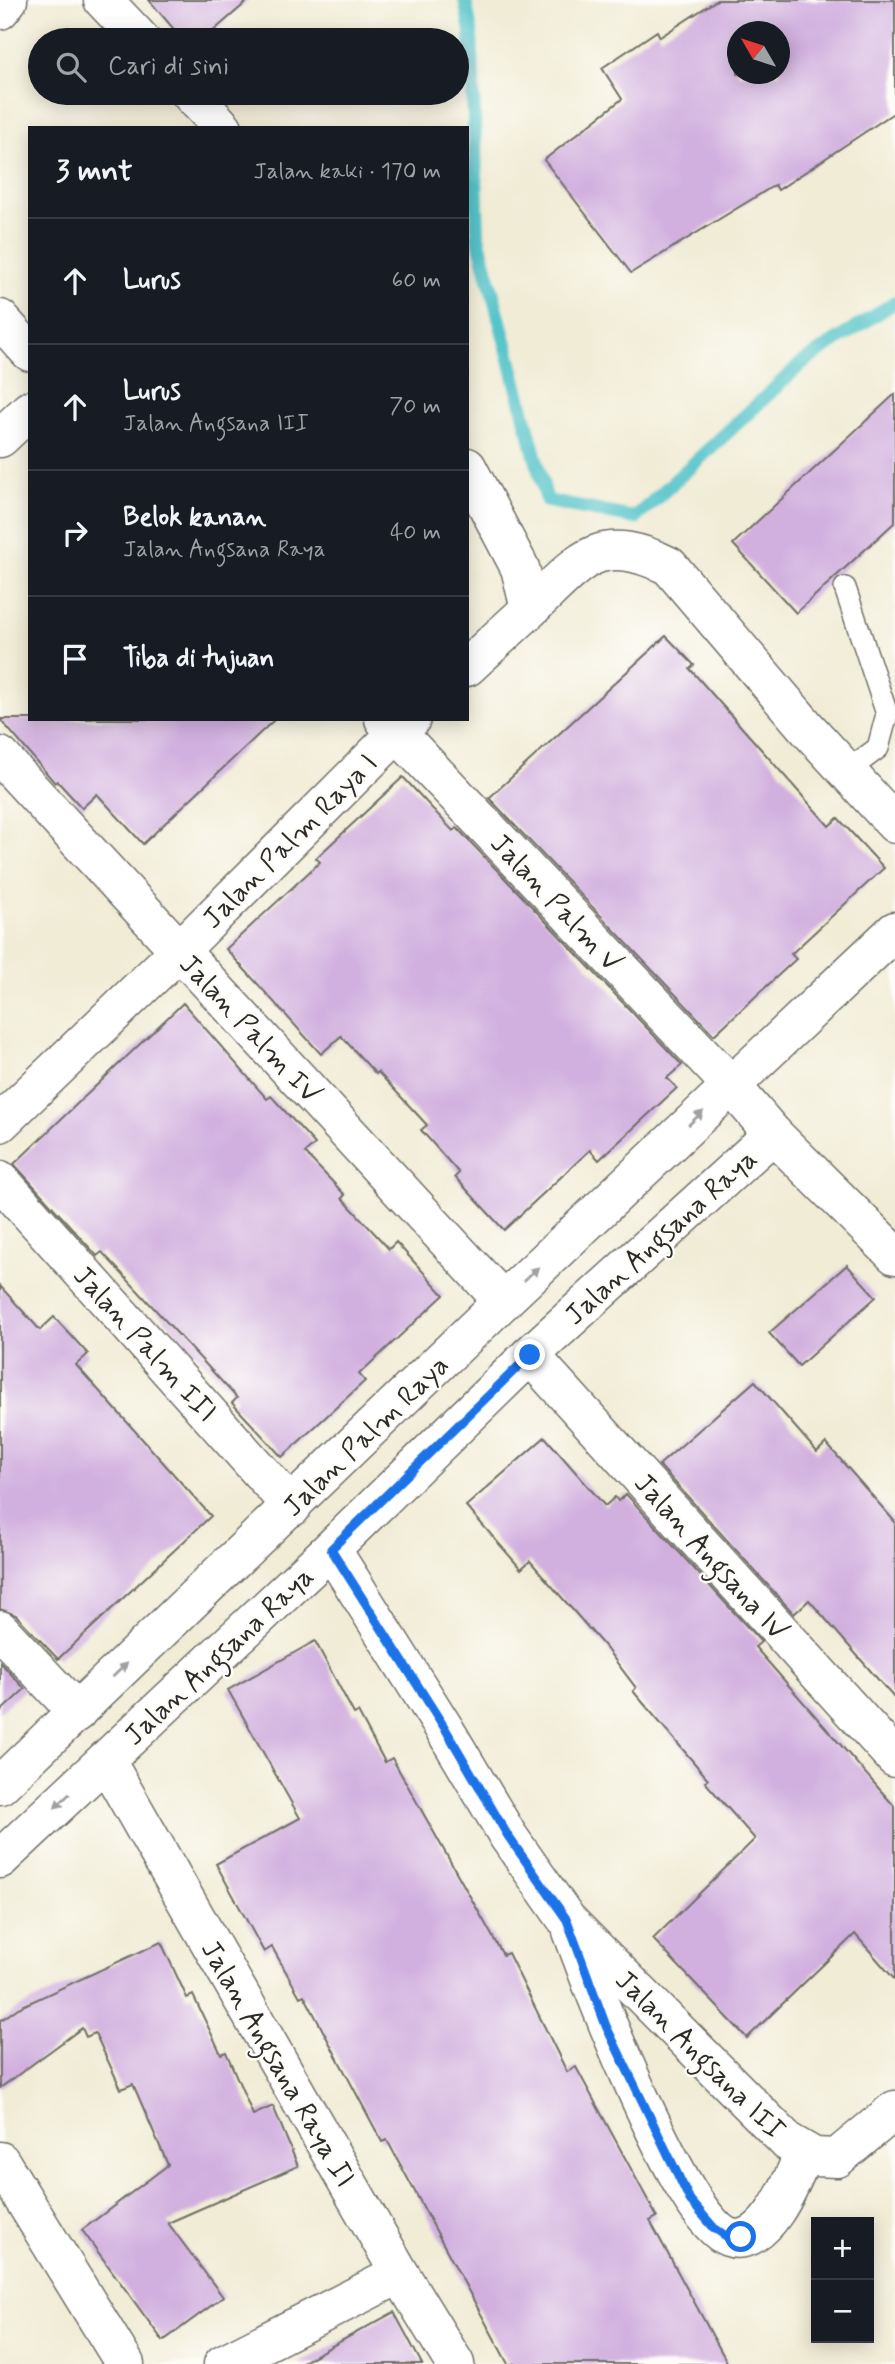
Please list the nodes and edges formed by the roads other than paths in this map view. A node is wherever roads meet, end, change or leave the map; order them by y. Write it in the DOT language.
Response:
graph roads {
  1 [pos="8,0"];
  2 [pos="103,0"];
  3 [pos="0,10"];
  4 [pos="130,28"];
  5 [pos="201,105"];
  6 [pos="221,126"];
  7 [pos="0,319"];
  8 [pos="28,350"];
  9 [pos="28,412"];
  10 [pos="0,438"];
  11 [pos="469,471"];
  12 [pos="845,588"];
  13 [pos="530,609"];
  14 [pos="469,665"];
  15 [pos="397,724"];
  16 [pos="0,756"];
  17 [pos="847,771"];
  18 [pos="895,824"];
  19 [pos="895,930"];
  20 [pos="180,951"];
  21 [pos="731,1085"];
  22 [pos="0,1122"];
  23 [pos="773,1134"];
  24 [pos="0,1180"];
  25 [pos="895,1255"];
  26 [pos="503,1301"];
  27 [pos="530,1355"];
  28 [pos="292,1507"];
  29 [pos="331,1549"];
  30 [pos="0,1630"];
  31 [pos="77,1712"];
  32 [pos="895,1758"];
  33 [pos="106,1761"];
  34 [pos="0,1785"];
  35 [pos="0,1859"];
  36 [pos="567,1920"];
  37 [pos="895,2110"];
  38 [pos="804,2152"];
  39 [pos="0,2161"];
  40 [pos="400,2274"];
  41 [pos="125,2364"];
  42 [pos="223,2364"];
  43 [pos="455,2364"];
  1 -- 3 [label="street"];
  2 -- 4 [label="street"];
  5 -- 6 [label="street"];
  7 -- 8 [label="street"];
  9 -- 10 [label="street"];
  11 -- 13 [label="street"];
  12 -- 17 [label="lane"];
  13 -- 14 [label="street"];
  13 -- 17 [label="street"];
  15 -- 20 [label="street, Jalan Palm Raya I"];
  15 -- 21 [label="street, Jalan Palm V"];
  16 -- 20 [label="street, Jalan Palm IV"];
  17 -- 18 [label="street"];
  19 -- 21 [label="street, Jalan Palm Raya"];
  20 -- 22 [label="street, Jalan Palm Raya I"];
  20 -- 26 [label="street, Jalan Palm IV"];
  21 -- 23 [label="street, Jalan Palm V"];
  26 -- 21 [label="street, Jalan Palm Raya, one-way"];
  23 -- 25 [label="street, Jalan Palm V"];
  23 -- 27 [label="street, Jalan Angsana Raya"];
  24 -- 28 [label="street, Jalan Palm III"];
  26 -- 28 [label="street, Jalan Palm Raya"];
  27 -- 29 [label="street, Jalan Angsana Raya"];
  27 -- 32 [label="street, Jalan Angsana IV"];
  31 -- 28 [label="street, Jalan Palm Raya, one-way"];
  29 -- 33 [label="street, Jalan Angsana Raya"];
  29 -- 36 [label="street, Jalan Angsana III"];
  30 -- 31 [label="street"];
  31 -- 34 [label="street, Jalan Palm Raya"];
  33 -- 35 [label="street, Jalan Angsana Raya, one-way"];
  33 -- 40 [label="street, Jalan Angsana Raya II"];
  36 -- 38 [label="street, Jalan Angsana III"];
  36 -- 38 [label="street"];
  37 -- 38 [label="street, Jalan Angsana III"];
  39 -- 41 [label="street"];
  40 -- 42 [label="street"];
  40 -- 43 [label="street, Jalan Angsana Raya II"];
}
